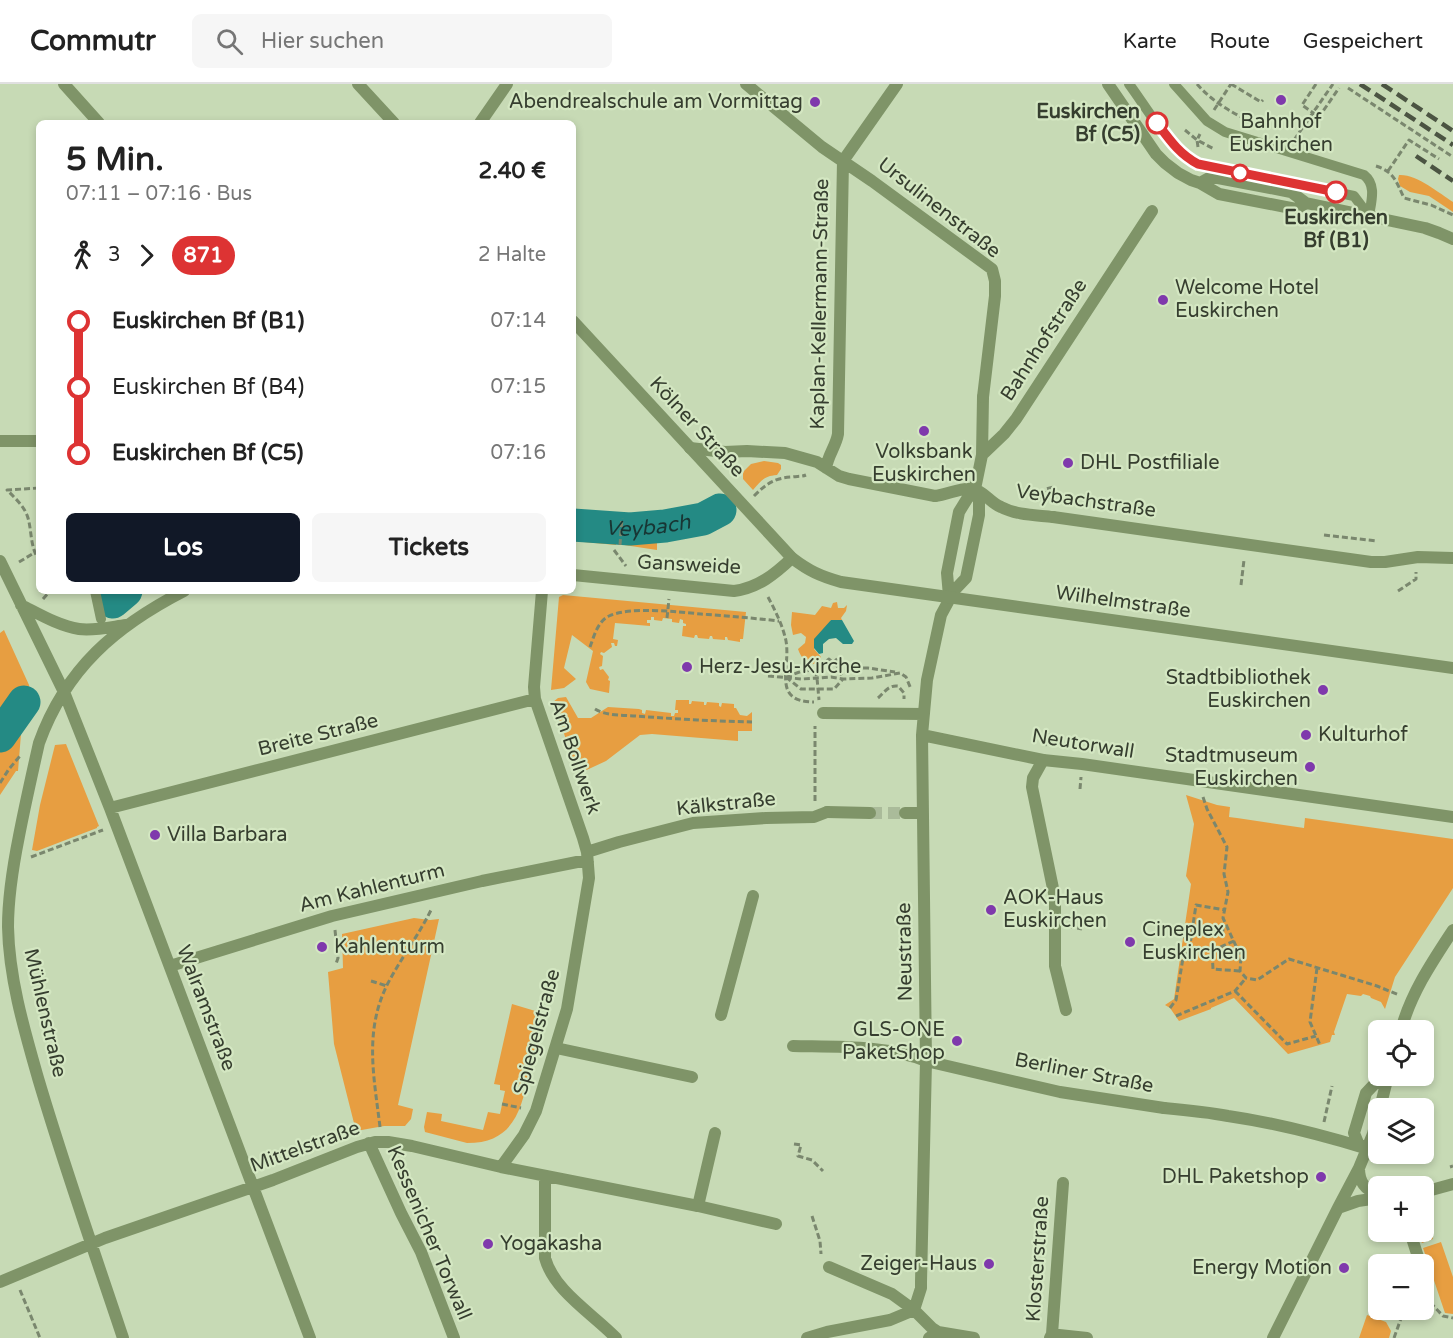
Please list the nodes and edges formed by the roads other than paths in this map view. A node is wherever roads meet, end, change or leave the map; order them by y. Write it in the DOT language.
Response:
graph roads {
  1 [pos="64,84"];
  2 [pos="358,84"];
  3 [pos="507,84"];
  4 [pos="746,84"];
  5 [pos="897,84"];
  6 [pos="1108,84"];
  7 [pos="1129,84"];
  8 [pos="1174,84"];
  9 [pos="96,120"];
  10 [pos="391,120"];
  11 [pos="482,120"];
  12 [pos="843,161"];
  13 [pos="1152,211"];
  14 [pos="1369,216"];
  15 [pos="1453,239"];
  16 [pos="576,324"];
  17 [pos="0,441"];
  18 [pos="36,441"];
  19 [pos="690,448"];
  20 [pos="982,455"];
  21 [pos="826,468"];
  22 [pos="975,489"];
  23 [pos="792,558"];
  24 [pos="1453,558"];
  25 [pos="0,561"];
  26 [pos="576,575"];
  27 [pos="96,594"];
  28 [pos="179,594"];
  29 [pos="542,594"];
  30 [pos="949,596"];
  31 [pos="21,605"];
  32 [pos="101,619"];
  33 [pos="127,625"];
  34 [pos="1453,668"];
  35 [pos="64,692"];
  36 [pos="535,699"];
  37 [pos="823,713"];
  38 [pos="924,714"];
  39 [pos="922,735"];
  40 [pos="1043,760"];
  41 [pos="110,808"];
  42 [pos="870,813"];
  43 [pos="904,813"];
  44 [pos="923,813"];
  45 [pos="1453,817"];
  46 [pos="587,857"];
  47 [pos="753,896"];
  48 [pos="1453,930"];
  49 [pos="170,966"];
  50 [pos="1066,1010"];
  51 [pos="721,1015"];
  52 [pos="1404,1020"];
  53 [pos="793,1046"];
  54 [pos="556,1047"];
  55 [pos="926,1061"];
  56 [pos="692,1077"];
  57 [pos="1373,1086"];
  58 [pos="715,1133"];
  59 [pos="376,1142"];
  60 [pos="1368,1149"];
  61 [pos="501,1167"];
  62 [pos="1359,1168"];
  63 [pos="544,1176"];
  64 [pos="1063,1183"];
  65 [pos="1453,1184"];
  66 [pos="252,1186"];
  67 [pos="1434,1189"];
  68 [pos="1368,1190"];
  69 [pos="1368,1198"];
  70 [pos="698,1206"];
  71 [pos="1338,1208"];
  72 [pos="776,1224"];
  73 [pos="91,1244"];
  74 [pos="829,1267"];
  75 [pos="0,1282"];
  76 [pos="914,1311"];
  77 [pos="933,1335"];
  78 [pos="123,1338"];
  79 [pos="310,1338"];
  80 [pos="454,1338"];
  81 [pos="616,1338"];
  82 [pos="807,1338"];
  83 [pos="974,1338"];
  84 [pos="1050,1338"];
  85 [pos="1057,1338"];
  86 [pos="1087,1338"];
  87 [pos="1273,1338"];
  1 -- 9 [label="street"];
  2 -- 10 [label="street"];
  3 -- 11 [label="street"];
  4 -- 12 [label="street, Ursulinenstraße"];
  5 -- 12 [label="street, Kaplan-Kellermann-Straße"];
  6 -- 14 [label="street"];
  7 -- 14 [label="lane"];
  8 -- 14 [label="lane"];
  12 -- 20 [label="street, Ursulinenstraße"];
  12 -- 21 [label="street, Kaplan-Kellermann-Straße"];
  13 -- 20 [label="street, Bahnhofstraße"];
  14 -- 15 [label="street"];
  16 -- 19 [label="street, Kölner Straße"];
  17 -- 18 [label="street"];
  19 -- 21 [label="street"];
  19 -- 23 [label="street, Kölner Straße"];
  20 -- 22 [label="street"];
  21 -- 22 [label="street"];
  22 -- 24 [label="street, Veybachstraße"];
  22 -- 30 [label="street"];
  22 -- 30 [label="street"];
  23 -- 26 [label="street, Gansweide"];
  23 -- 30 [label="street, Wilhelmstraße"];
  25 -- 31 [label="street, Walramstraße"];
  27 -- 32 [label="lane"];
  28 -- 33 [label="street"];
  29 -- 36 [label="street, Am Bollwerk"];
  30 -- 34 [label="street, Wilhelmstraße"];
  30 -- 38 [label="street, Neustraße"];
  31 -- 33 [label="street"];
  31 -- 35 [label="street, Walramstraße"];
  33 -- 35 [label="street"];
  35 -- 41 [label="street, Walramstraße"];
  35 -- 73 [label="street, Mühlenstraße"];
  36 -- 41 [label="street, Breite Straße"];
  36 -- 46 [label="street, Am Bollwerk"];
  37 -- 38 [label="street"];
  38 -- 39 [label="street, Neustraße"];
  39 -- 40 [label="street, Neutorwall"];
  39 -- 44 [label="street, Neustraße"];
  40 -- 45 [label="street, Neutorwall"];
  40 -- 50 [label="street"];
  41 -- 49 [label="street, Walramstraße"];
  42 -- 46 [label="street, Kälkstraße"];
  43 -- 44 [label="street"];
  44 -- 55 [label="street, Neustraße"];
  46 -- 49 [label="street, Am Kahlenturm"];
  46 -- 54 [label="street, Spiegelstraße"];
  47 -- 51 [label="street"];
  48 -- 52 [label="street"];
  49 -- 66 [label="street, Walramstraße"];
  53 -- 55 [label="street, Berliner Straße"];
  54 -- 56 [label="street"];
  54 -- 61 [label="street, Spiegelstraße"];
  55 -- 60 [label="street, Berliner Straße"];
  55 -- 76 [label="street, Neustraße"];
  57 -- 60 [label="street"];
  58 -- 70 [label="street"];
  59 -- 61 [label="street, Mittelstraße"];
  59 -- 66 [label="street, Mittelstraße"];
  59 -- 80 [label="street, Kessenicher Torwall"];
  60 -- 62 [label="street"];
  61 -- 63 [label="street, Mittelstraße"];
  62 -- 68 [label="street"];
  62 -- 71 [label="street"];
  63 -- 70 [label="street, Mittelstraße"];
  63 -- 81 [label="street"];
  64 -- 84 [label="street, Klosterstraße"];
  65 -- 67 [label="street"];
  66 -- 73 [label="street, Mittelstraße"];
  66 -- 79 [label="street, Walramstraße"];
  69 -- 71 [label="street"];
  70 -- 72 [label="street, Mittelstraße"];
  71 -- 87 [label="street"];
  73 -- 75 [label="street, Mittelstraße"];
  73 -- 78 [label="street, Mühlenstraße"];
  74 -- 76 [label="street"];
  76 -- 77 [label="street"];
  76 -- 82 [label="street"];
  77 -- 83 [label="street"];
  85 -- 86 [label="street"];
}
